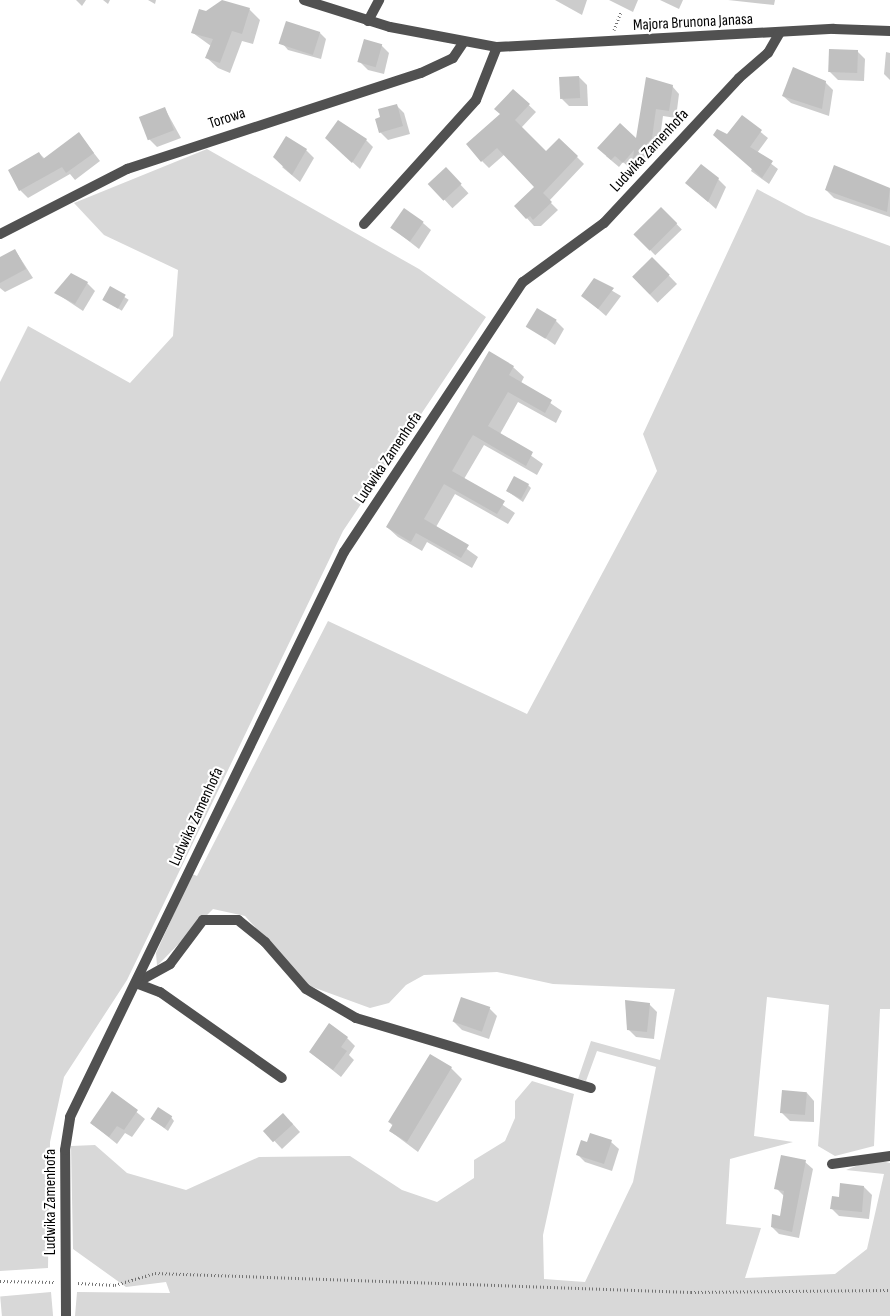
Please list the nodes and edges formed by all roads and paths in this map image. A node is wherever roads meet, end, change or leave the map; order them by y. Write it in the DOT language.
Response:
graph roads {
  1 [pos="304,0"];
  2 [pos="379,0"];
  3 [pos="621,12"];
  4 [pos="368,22"];
  5 [pos="890,31"];
  6 [pos="780,32"];
  7 [pos="614,33"];
  8 [pos="463,43"];
  9 [pos="497,47"];
  10 [pos="364,224"];
  11 [pos="0,234"];
  12 [pos="136,983"];
  13 [pos="282,1078"];
  14 [pos="591,1088"];
  15 [pos="890,1156"];
  16 [pos="832,1164"];
  17 [pos="0,1281"];
  18 [pos="66,1282"];
  19 [pos="890,1290"];
  20 [pos="66,1316"];
  1 -- 4 [label="street, Majora Brunona Janasa"];
  2 -- 4 [label="street"];
  3 -- 7 [label="path"];
  4 -- 8 [label="street, Majora Brunona Janasa"];
  5 -- 6 [label="street, Majora Brunona Janasa"];
  6 -- 9 [label="street, Majora Brunona Janasa"];
  6 -- 12 [label="street, Ludwika Zamenhofa"];
  8 -- 9 [label="street, Majora Brunona Janasa"];
  8 -- 11 [label="street, Torowa"];
  9 -- 10 [label="street"];
  12 -- 13 [label="street"];
  12 -- 14 [label="street"];
  12 -- 18 [label="street, Ludwika Zamenhofa"];
  15 -- 16 [label="street"];
  17 -- 18 [label="path"];
  18 -- 19 [label="path"];
  18 -- 20 [label="street, Ludwika Zamenhofa"];
}
